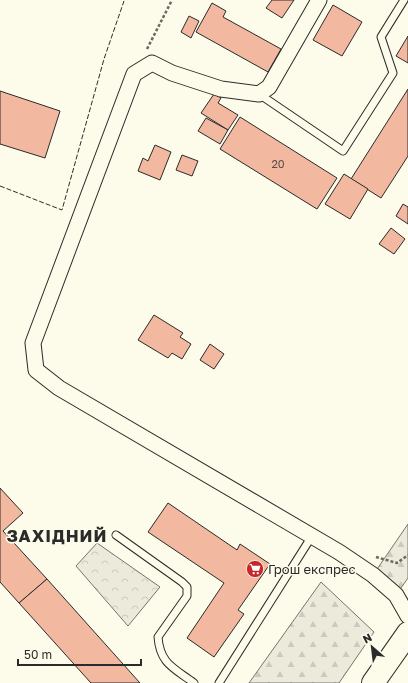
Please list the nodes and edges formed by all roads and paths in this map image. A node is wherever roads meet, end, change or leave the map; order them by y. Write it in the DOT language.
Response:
graph roads {
  1 [pos="172,0"];
  2 [pos="319,0"];
  3 [pos="404,0"];
  4 [pos="134,74"];
  5 [pos="258,94"];
  6 [pos="116,535"];
  7 [pos="312,536"];
  8 [pos="408,616"];
  9 [pos="408,633"];
  10 [pos="194,683"];
  11 [pos="219,683"];
  12 [pos="373,683"];
  1 -- 4 [label="path"];
  2 -- 5 [label="street"];
  3 -- 5 [label="lane"];
  4 -- 5 [label="street"];
  4 -- 7 [label="street"];
  6 -- 10 [label="lane"];
  7 -- 8 [label="street"];
  7 -- 11 [label="lane"];
  9 -- 12 [label="highway"];
}
